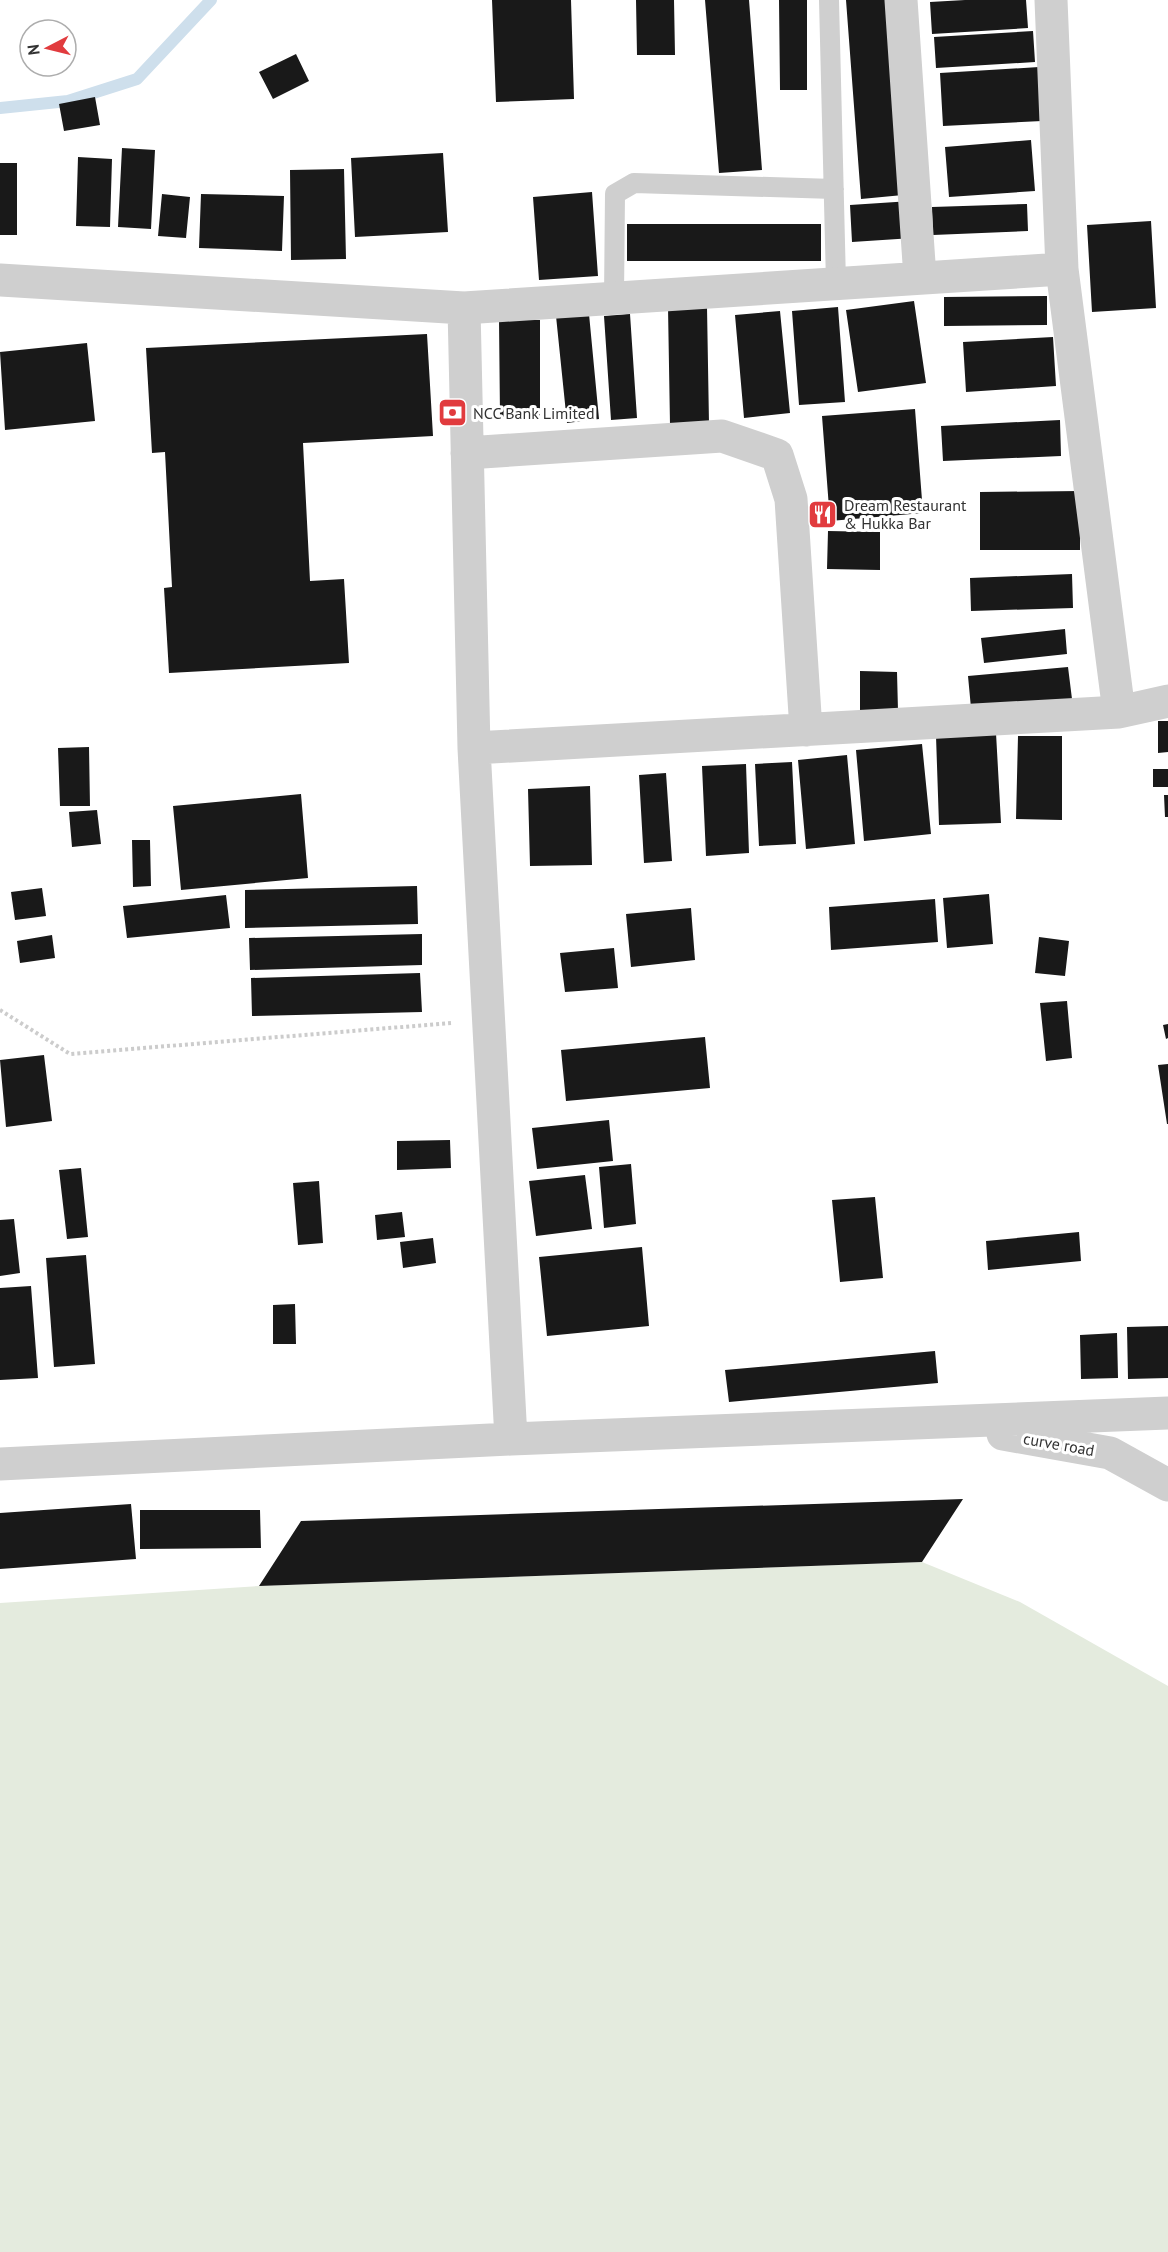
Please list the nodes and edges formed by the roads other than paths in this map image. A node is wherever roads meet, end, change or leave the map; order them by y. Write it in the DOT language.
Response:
graph roads {
  1 [pos="829,0"];
  2 [pos="901,0"];
  3 [pos="1051,0"];
  4 [pos="834,189"];
  5 [pos="1062,269"];
  6 [pos="920,278"];
  7 [pos="0,280"];
  8 [pos="836,283"];
  9 [pos="614,298"];
  10 [pos="464,308"];
  11 [pos="467,453"];
  12 [pos="1168,701"];
  13 [pos="1119,712"];
  14 [pos="806,730"];
  15 [pos="474,748"];
  16 [pos="1168,1413"];
  17 [pos="944,1423"];
  18 [pos="511,1439"];
  19 [pos="0,1464"];
  20 [pos="1168,1485"];
  1 -- 4 [label="lane"];
  2 -- 6 [label="street"];
  3 -- 5 [label="street"];
  4 -- 8 [label="lane"];
  4 -- 9 [label="lane"];
  5 -- 6 [label="street"];
  5 -- 13 [label="street"];
  6 -- 8 [label="street"];
  7 -- 10 [label="street"];
  8 -- 9 [label="street"];
  9 -- 10 [label="street"];
  10 -- 11 [label="street"];
  11 -- 14 [label="street"];
  11 -- 15 [label="street"];
  12 -- 13 [label="street"];
  13 -- 14 [label="street"];
  14 -- 15 [label="street"];
  15 -- 18 [label="street"];
  16 -- 17 [label="street"];
  17 -- 18 [label="street"];
  17 -- 20 [label="street, curve road"];
  18 -- 19 [label="street"];
}
